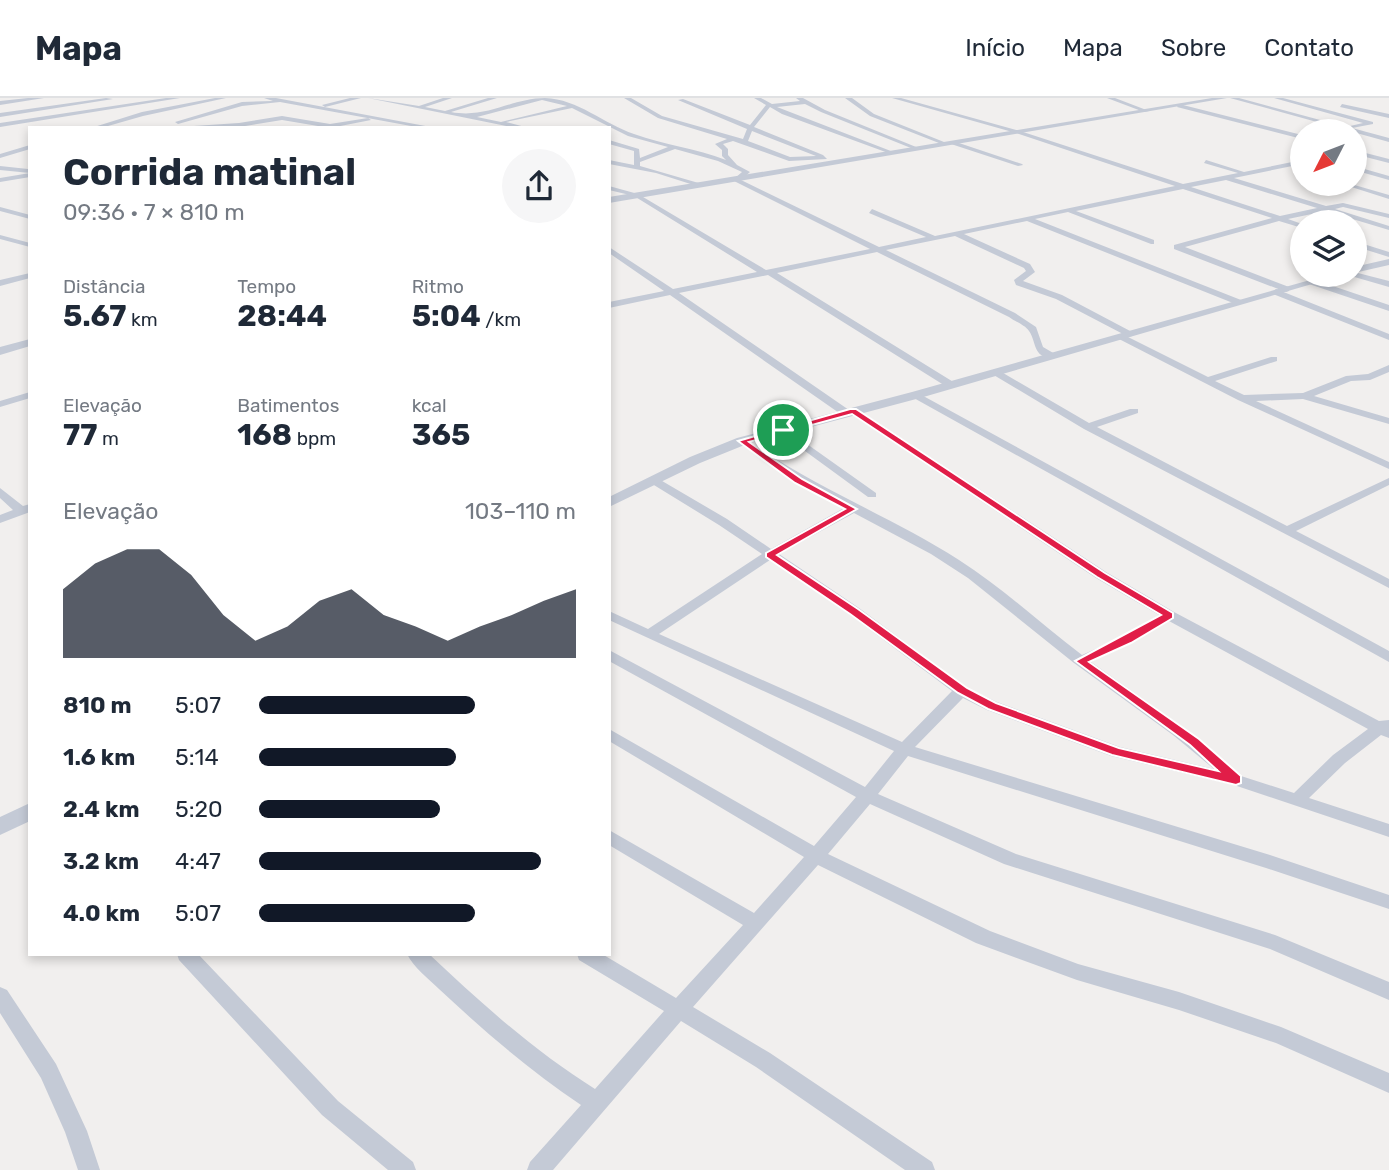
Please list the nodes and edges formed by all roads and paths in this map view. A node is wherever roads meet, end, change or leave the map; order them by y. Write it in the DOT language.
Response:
graph roads {
  1 [pos="41,98"];
  2 [pos="120,98"];
  3 [pos="223,98"];
  4 [pos="267,98"];
  5 [pos="358,98"];
  6 [pos="370,98"];
  7 [pos="449,98"];
  8 [pos="494,98"];
  9 [pos="542,98"];
  10 [pos="628,98"];
  11 [pos="757,98"];
  12 [pos="848,98"];
  13 [pos="895,98"];
  14 [pos="1110,98"];
  15 [pos="1224,98"];
  16 [pos="1233,98"];
  17 [pos="1277,98"];
  18 [pos="1306,98"];
  19 [pos="169,99"];
  20 [pos="681,100"];
  21 [pos="803,100"];
  22 [pos="1207,100"];
  23 [pos="286,101"];
  24 [pos="1320,101"];
  25 [pos="917,102"];
  26 [pos="0,103"];
  27 [pos="1333,104"];
  28 [pos="1389,105"];
  29 [pos="320,106"];
  30 [pos="768,106"];
  31 [pos="1179,106"];
  32 [pos="575,107"];
  33 [pos="173,108"];
  34 [pos="416,110"];
  35 [pos="1363,110"];
  36 [pos="1146,111"];
  37 [pos="347,112"];
  38 [pos="443,112"];
  39 [pos="0,115"];
  40 [pos="402,116"];
  41 [pos="1389,116"];
  42 [pos="469,117"];
  43 [pos="720,117"];
  44 [pos="53,118"];
  45 [pos="387,119"];
  46 [pos="1311,119"];
  47 [pos="1356,119"];
  48 [pos="75,122"];
  49 [pos="495,122"];
  50 [pos="342,123"];
  51 [pos="84,124"];
  52 [pos="1,125"];
  53 [pos="239,125"];
  54 [pos="93,126"];
  55 [pos="101,126"];
  56 [pos="169,126"];
  57 [pos="214,126"];
  58 [pos="243,126"];
  59 [pos="319,126"];
  60 [pos="328,126"];
  61 [pos="423,126"];
  62 [pos="516,126"];
  63 [pos="611,126"];
  64 [pos="611,126"];
  65 [pos="1290,126"];
  66 [pos="748,128"];
  67 [pos="18,130"];
  68 [pos="1018,132"];
  69 [pos="1290,135"];
  70 [pos="1367,135"];
  71 [pos="732,139"];
  72 [pos="611,142"];
  73 [pos="745,142"];
  74 [pos="1389,142"];
  75 [pos="950,144"];
  76 [pos="1380,146"];
  77 [pos="7,147"];
  78 [pos="676,147"];
  79 [pos="28,149"];
  80 [pos="918,149"];
  81 [pos="20,151"];
  82 [pos="893,153"];
  83 [pos="1367,155"];
  84 [pos="0,156"];
  85 [pos="825,158"];
  86 [pos="1389,161"];
  87 [pos="611,162"];
  88 [pos="835,162"];
  89 [pos="1206,162"];
  90 [pos="637,164"];
  91 [pos="734,164"];
  92 [pos="1290,164"];
  93 [pos="1285,165"];
  94 [pos="1020,166"];
  95 [pos="1290,166"];
  96 [pos="0,168"];
  97 [pos="1367,172"];
  98 [pos="28,173"];
  99 [pos="28,173"];
  100 [pos="1246,173"];
  101 [pos="1226,177"];
  102 [pos="1389,178"];
  103 [pos="0,180"];
  104 [pos="736,180"];
  105 [pos="1268,181"];
  106 [pos="700,185"];
  107 [pos="1184,186"];
  108 [pos="611,189"];
  109 [pos="1367,190"];
  110 [pos="636,195"];
  111 [pos="1389,197"];
  112 [pos="1325,198"];
  113 [pos="611,200"];
  114 [pos="1348,205"];
  115 [pos="1325,208"];
  116 [pos="0,209"];
  117 [pos="1068,210"];
  118 [pos="872,211"];
  119 [pos="28,216"];
  120 [pos="1389,216"];
  121 [pos="1281,218"];
  122 [pos="1028,219"];
  123 [pos="1290,221"];
  124 [pos="1389,228"];
  125 [pos="955,233"];
  126 [pos="0,237"];
  127 [pos="934,238"];
  128 [pos="1150,242"];
  129 [pos="28,244"];
  130 [pos="1367,247"];
  131 [pos="611,250"];
  132 [pos="879,250"];
  133 [pos="1389,255"];
  134 [pos="1389,262"];
  135 [pos="1367,268"];
  136 [pos="768,273"];
  137 [pos="28,276"];
  138 [pos="1367,276"];
  139 [pos="0,283"];
  140 [pos="1389,284"];
  141 [pos="1293,287"];
  142 [pos="1327,287"];
  143 [pos="1281,290"];
  144 [pos="672,293"];
  145 [pos="1238,302"];
  146 [pos="611,305"];
  147 [pos="1389,308"];
  148 [pos="1126,336"];
  149 [pos="1389,337"];
  150 [pos="28,343"];
  151 [pos="0,351"];
  152 [pos="1052,356"];
  153 [pos="1274,359"];
  154 [pos="1389,368"];
  155 [pos="995,372"];
  156 [pos="1370,376"];
  157 [pos="1207,380"];
  158 [pos="1389,383"];
  159 [pos="951,385"];
  160 [pos="916,395"];
  161 [pos="28,396"];
  162 [pos="1304,396"];
  163 [pos="1242,398"];
  164 [pos="0,404"];
  165 [pos="1134,411"];
  166 [pos="850,412"];
  167 [pos="1389,421"];
  168 [pos="1088,427"];
  169 [pos="783,430"];
  170 [pos="742,441"];
  171 [pos="1389,466"];
  172 [pos="653,480"];
  173 [pos="1389,481"];
  174 [pos="0,492"];
  175 [pos="873,495"];
  176 [pos="611,502"];
  177 [pos="25,509"];
  178 [pos="852,509"];
  179 [pos="0,519"];
  180 [pos="1286,531"];
  181 [pos="769,555"];
  182 [pos="1385,579"];
  183 [pos="1169,615"];
  184 [pos="611,616"];
  185 [pos="649,635"];
  186 [pos="1389,639"];
  187 [pos="1382,653"];
  188 [pos="611,656"];
  189 [pos="1081,661"];
  190 [pos="962,691"];
  191 [pos="1386,727"];
  192 [pos="611,735"];
  193 [pos="906,750"];
  194 [pos="1236,780"];
  195 [pos="868,796"];
  196 [pos="1296,802"];
  197 [pos="28,812"];
  198 [pos="0,827"];
  199 [pos="1389,831"];
  200 [pos="611,838"];
  201 [pos="816,856"];
  202 [pos="1389,902"];
  203 [pos="754,922"];
  204 [pos="188,956"];
  205 [pos="418,956"];
  206 [pos="589,956"];
  207 [pos="1389,991"];
  208 [pos="0,996"];
  209 [pos="677,1008"];
  210 [pos="1389,1083"];
  211 [pos="597,1103"];
  212 [pos="89,1170"];
  213 [pos="405,1170"];
  214 [pos="538,1170"];
  215 [pos="924,1170"];
  1 -- 26 [label="street"];
  2 -- 39 [label="street"];
  3 -- 33 [label="street"];
  4 -- 23 [label="street"];
  5 -- 29 [label="street"];
  6 -- 34 [label="street"];
  7 -- 34 [label="street"];
  8 -- 38 [label="street"];
  9 -- 32 [label="street"];
  9 -- 42 [label="street"];
  10 -- 71 [label="street"];
  11 -- 30 [label="street"];
  12 -- 75 [label="street"];
  13 -- 25 [label="street"];
  14 -- 36 [label="street"];
  15 -- 22 [label="street"];
  16 -- 46 [label="street"];
  17 -- 47 [label="street"];
  18 -- 24 [label="street"];
  19 -- 33 [label="street"];
  19 -- 44 [label="street"];
  20 -- 43 [label="street"];
  21 -- 30 [label="street"];
  21 -- 80 [label="street"];
  22 -- 31 [label="street"];
  22 -- 65 [label="street"];
  23 -- 29 [label="street"];
  23 -- 56 [label="street"];
  25 -- 68 [label="street"];
  27 -- 35 [label="street"];
  28 -- 35 [label="street"];
  29 -- 37 [label="street"];
  30 -- 66 [label="street"];
  30 -- 82 [label="street"];
  31 -- 36 [label="street"];
  31 -- 69 [label="street"];
  32 -- 49 [label="street"];
  32 -- 64 [label="street"];
  33 -- 55 [label="street"];
  34 -- 38 [label="street"];
  35 -- 41 [label="street"];
  36 -- 68 [label="street"];
  37 -- 45 [label="street"];
  37 -- 50 [label="street"];
  38 -- 42 [label="street"];
  40 -- 45 [label="street"];
  42 -- 49 [label="street"];
  43 -- 66 [label="street"];
  43 -- 71 [label="street"];
  44 -- 48 [label="street"];
  44 -- 52 [label="street"];
  45 -- 50 [label="street"];
  45 -- 61 [label="street"];
  49 -- 62 [label="street"];
  50 -- 60 [label="street"];
  51 -- 54 [label="street"];
  52 -- 67 [label="street"];
  53 -- 57 [label="street"];
  53 -- 58 [label="street"];
  53 -- 59 [label="street"];
  63 -- 78 [label="street"];
  66 -- 73 [label="street"];
  66 -- 85 [label="street"];
  68 -- 75 [label="street"];
  68 -- 107 [label="street"];
  70 -- 74 [label="street"];
  71 -- 73 [label="street"];
  71 -- 91 [label="street"];
  72 -- 90 [label="street"];
  73 -- 85 [label="street"];
  74 -- 76 [label="street"];
  75 -- 80 [label="street"];
  75 -- 94 [label="street"];
  77 -- 81 [label="street"];
  78 -- 90 [label="street"];
  78 -- 91 [label="street"];
  79 -- 81 [label="street"];
  80 -- 82 [label="street"];
  81 -- 84 [label="street"];
  82 -- 88 [label="street"];
  83 -- 86 [label="street"];
  85 -- 88 [label="street"];
  87 -- 90 [label="street"];
  88 -- 104 [label="street"];
  89 -- 100 [label="street"];
  90 -- 106 [label="street"];
  91 -- 104 [label="street"];
  92 -- 93 [label="street"];
  93 -- 95 [label="street"];
  93 -- 100 [label="street"];
  96 -- 98 [label="street"];
  97 -- 102 [label="street"];
  99 -- 103 [label="street"];
  100 -- 101 [label="street"];
  100 -- 105 [label="street"];
  101 -- 107 [label="street"];
  101 -- 115 [label="street"];
  104 -- 106 [label="street"];
  104 -- 132 [label="street"];
  106 -- 110 [label="street"];
  107 -- 117 [label="street"];
  107 -- 121 [label="street"];
  108 -- 110 [label="street"];
  109 -- 111 [label="street"];
  110 -- 113 [label="street"];
  110 -- 136 [label="street"];
  112 -- 114 [label="street"];
  114 -- 115 [label="street"];
  114 -- 120 [label="street"];
  115 -- 121 [label="street"];
  115 -- 124 [label="street"];
  116 -- 119 [label="street"];
  117 -- 122 [label="street"];
  117 -- 128 [label="street"];
  118 -- 127 [label="street"];
  121 -- 123 [label="street"];
  121 -- 143 [label="street"];
  122 -- 125 [label="street"];
  122 -- 145 [label="street"];
  125 -- 127 [label="street"];
  125 -- 148 [label="street"];
  126 -- 129 [label="street"];
  127 -- 132 [label="street"];
  130 -- 133 [label="street"];
  131 -- 144 [label="street"];
  132 -- 136 [label="street"];
  132 -- 152 [label="street"];
  134 -- 135 [label="street"];
  136 -- 144 [label="street"];
  136 -- 159 [label="street"];
  137 -- 139 [label="street"];
  138 -- 140 [label="street"];
  141 -- 143 [label="street"];
  142 -- 147 [label="street"];
  143 -- 145 [label="street"];
  143 -- 149 [label="street"];
  144 -- 146 [label="street"];
  144 -- 166 [label="street"];
  145 -- 148 [label="street"];
  148 -- 152 [label="street"];
  148 -- 157 [label="street"];
  150 -- 151 [label="street"];
  152 -- 155 [label="street"];
  153 -- 157 [label="street"];
  154 -- 156 [label="street"];
  155 -- 159 [label="street"];
  155 -- 168 [label="street"];
  156 -- 158 [label="street"];
  156 -- 162 [label="street"];
  157 -- 163 [label="street"];
  159 -- 160 [label="street"];
  160 -- 166 [label="street"];
  160 -- 187 [label="street"];
  161 -- 164 [label="street"];
  162 -- 163 [label="street"];
  162 -- 167 [label="street"];
  163 -- 171 [label="street"];
  165 -- 168 [label="street"];
  166 -- 169 [label="street"];
  166 -- 183 [label="street"];
  168 -- 180 [label="street"];
  169 -- 170 [label="street"];
  169 -- 175 [label="street"];
  170 -- 172 [label="street"];
  170 -- 178 [label="street"];
  172 -- 176 [label="street"];
  172 -- 181 [label="street"];
  173 -- 180 [label="street"];
  174 -- 177 [label="street"];
  177 -- 179 [label="street"];
  178 -- 181 [label="street"];
  178 -- 189 [label="street"];
  180 -- 182 [label="street"];
  181 -- 185 [label="street"];
  181 -- 190 [label="street"];
  183 -- 189 [label="street"];
  183 -- 191 [label="street"];
  184 -- 185 [label="street"];
  185 -- 193 [label="street"];
  186 -- 187 [label="street"];
  188 -- 195 [label="street"];
  189 -- 194 [label="street"];
  190 -- 193 [label="street"];
  190 -- 194 [label="street"];
  191 -- 196 [label="street"];
  192 -- 201 [label="street"];
  193 -- 195 [label="street"];
  193 -- 202 [label="street"];
  194 -- 196 [label="street"];
  195 -- 201 [label="street"];
  195 -- 207 [label="street"];
  196 -- 199 [label="street"];
  197 -- 198 [label="street"];
  200 -- 203 [label="street"];
  201 -- 203 [label="street"];
  201 -- 210 [label="street"];
  203 -- 209 [label="street"];
  204 -- 213 [label="street"];
  205 -- 211 [label="street"];
  206 -- 209 [label="street"];
  208 -- 212 [label="street"];
  209 -- 211 [label="street"];
  209 -- 215 [label="street"];
  211 -- 214 [label="street"];
}
